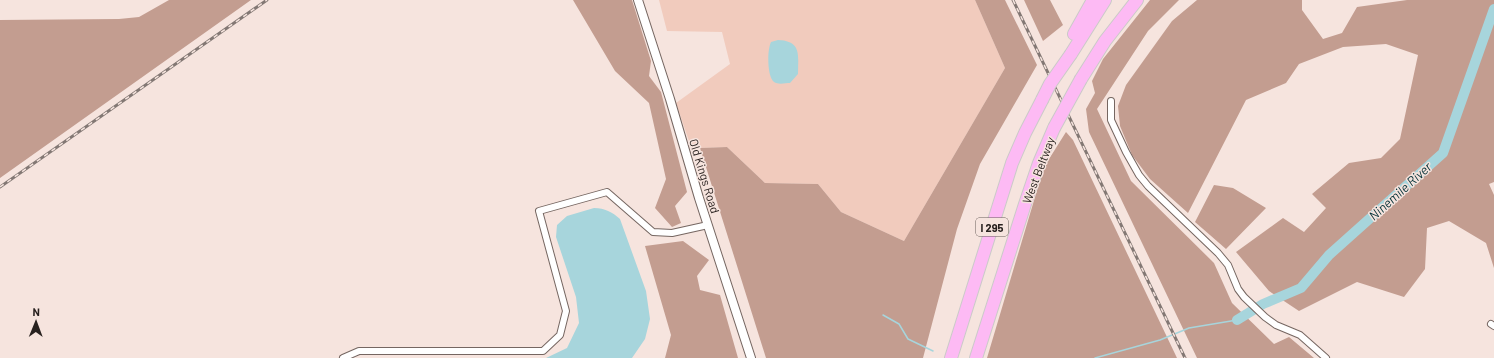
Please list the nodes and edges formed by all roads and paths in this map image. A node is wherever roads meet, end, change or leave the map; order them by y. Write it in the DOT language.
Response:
graph roads {
  1 [pos="638,0"];
  2 [pos="1093,0"];
  3 [pos="1105,0"];
  4 [pos="1136,2"];
  5 [pos="1069,50"];
  6 [pos="1111,101"];
  7 [pos="708,225"];
  8 [pos="343,358"];
  9 [pos="751,358"];
  10 [pos="951,358"];
  11 [pos="976,358"];
  12 [pos="1326,358"];
  1 -- 7 [label="street, Old Kings Road"];
  2 -- 5 [label="highway"];
  3 -- 5 [label="highway, West Beltway / I 295"];
  4 -- 11 [label="highway, West Beltway / I 295, bridge"];
  5 -- 10 [label="highway, West Beltway / I 295, bridge"];
  6 -- 12 [label="street"];
  7 -- 8 [label="street"];
  7 -- 9 [label="street, Old Kings Road"];
}
